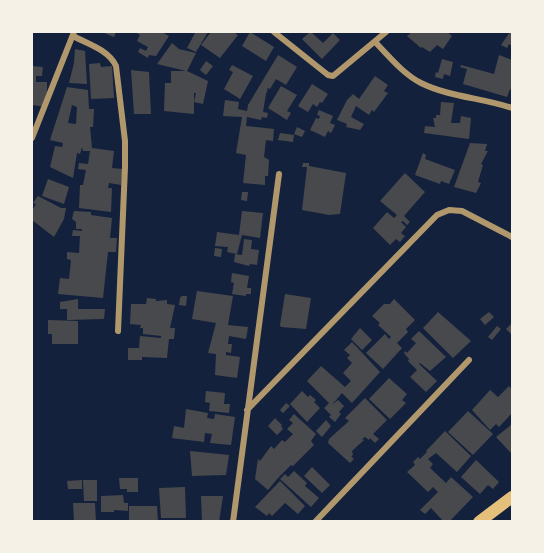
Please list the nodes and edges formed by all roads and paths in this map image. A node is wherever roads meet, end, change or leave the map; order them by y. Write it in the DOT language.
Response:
graph roads {
  1 [pos="274,32"];
  2 [pos="386,32"];
  3 [pos="74,34"];
  4 [pos="375,42"];
  5 [pos="513,108"];
  6 [pos="32,138"];
  7 [pos="279,174"];
  8 [pos="513,237"];
  9 [pos="118,331"];
  10 [pos="469,360"];
  11 [pos="247,410"];
  12 [pos="513,496"];
  13 [pos="233,522"];
  14 [pos="315,522"];
  15 [pos="478,522"];
  1 -- 4 [label="street"];
  2 -- 4 [label="street"];
  3 -- 6 [label="street"];
  3 -- 9 [label="street"];
  4 -- 5 [label="street"];
  7 -- 11 [label="street"];
  8 -- 11 [label="street"];
  10 -- 14 [label="street"];
  11 -- 13 [label="street"];
  12 -- 15 [label="main road"];
}
